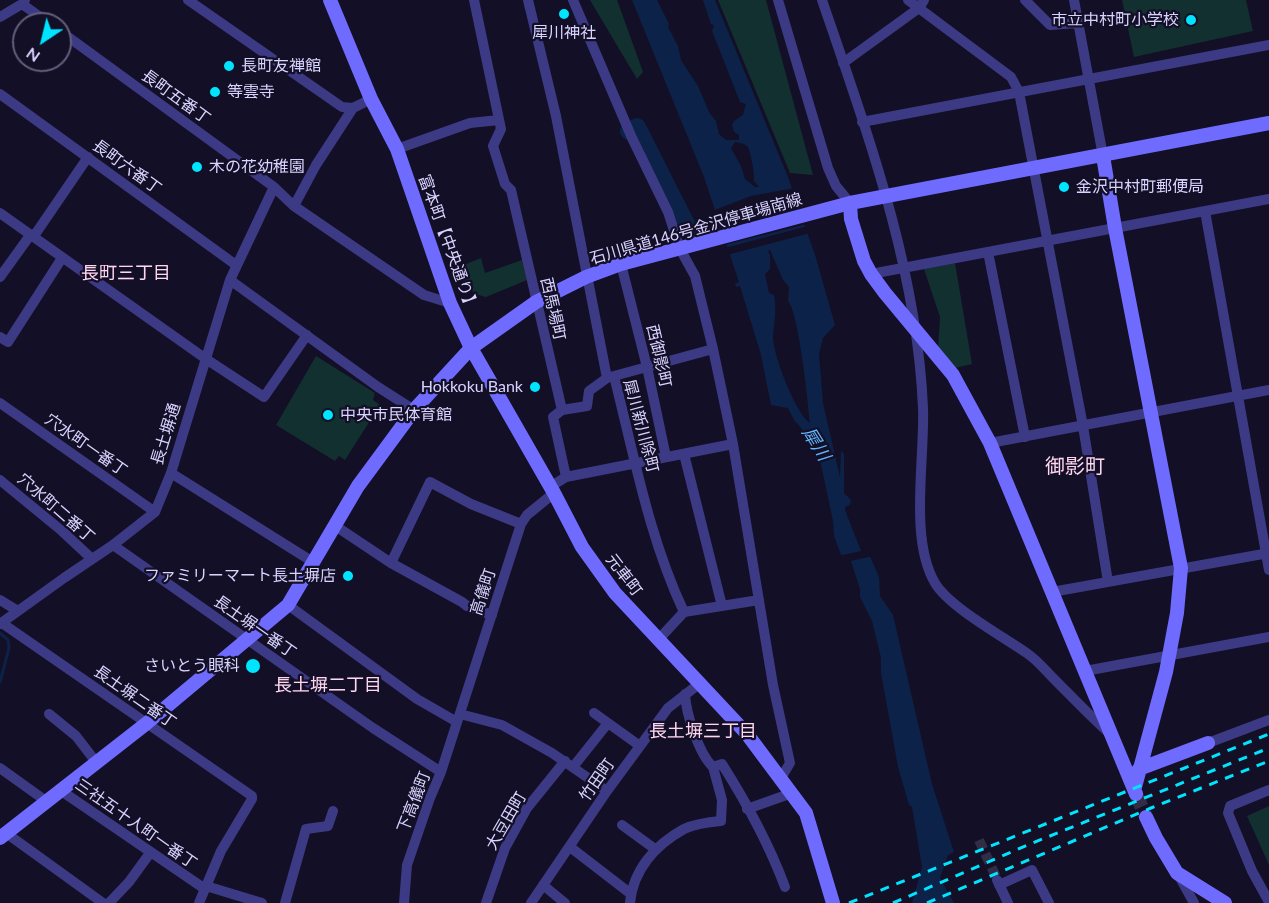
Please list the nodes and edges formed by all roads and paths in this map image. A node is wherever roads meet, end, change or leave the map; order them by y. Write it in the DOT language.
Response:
graph roads {
  1 [pos="188,0"];
  2 [pos="330,0"];
  3 [pos="474,0"];
  4 [pos="528,0"];
  5 [pos="573,0"];
  6 [pos="778,0"];
  7 [pos="822,0"];
  8 [pos="908,0"];
  9 [pos="1025,0"];
  10 [pos="1074,0"];
  11 [pos="24,2"];
  12 [pos="922,4"];
  13 [pos="36,12"];
  14 [pos="0,17"];
  15 [pos="1078,23"];
  16 [pos="72,41"];
  17 [pos="1269,45"];
  18 [pos="843,63"];
  19 [pos="1088,80"];
  20 [pos="1019,92"];
  21 [pos="0,94"];
  22 [pos="371,99"];
  23 [pos="353,108"];
  24 [pos="862,122"];
  25 [pos="1269,123"];
  26 [pos="500,125"];
  27 [pos="397,149"];
  28 [pos="1103,156"];
  29 [pos="88,157"];
  30 [pos="1034,169"];
  31 [pos="274,187"];
  32 [pos="886,196"];
  33 [pos="1269,199"];
  34 [pos="843,204"];
  35 [pos="294,206"];
  36 [pos="1205,211"];
  37 [pos="0,213"];
  38 [pos="1115,228"];
  39 [pos="32,235"];
  40 [pos="1047,241"];
  41 [pos="684,248"];
  42 [pos="988,252"];
  43 [pos="62,258"];
  44 [pos="621,264"];
  45 [pos="236,265"];
  46 [pos="905,268"];
  47 [pos="872,274"];
  48 [pos="0,277"];
  49 [pos="586,277"];
  50 [pos="230,280"];
  51 [pos="536,302"];
  52 [pos="450,303"];
  53 [pos="915,327"];
  54 [pos="307,335"];
  55 [pos="0,337"];
  56 [pos="471,348"];
  57 [pos="713,349"];
  58 [pos="206,359"];
  59 [pos="647,367"];
  60 [pos="610,377"];
  61 [pos="1269,390"];
  62 [pos="1238,396"];
  63 [pos="0,403"];
  64 [pos="414,410"];
  65 [pos="561,411"];
  66 [pos="1152,413"];
  67 [pos="1083,426"];
  68 [pos="1025,437"];
  69 [pos="990,443"];
  70 [pos="733,444"];
  71 [pos="684,454"];
  72 [pos="666,457"];
  73 [pos="636,463"];
  74 [pos="171,473"];
  75 [pos="566,477"];
  76 [pos="0,480"];
  77 [pos="552,490"];
  78 [pos="155,512"];
  79 [pos="521,524"];
  80 [pos="334,525"];
  81 [pos="112,545"];
  82 [pos="1268,553"];
  83 [pos="92,559"];
  84 [pos="313,562"];
  85 [pos="391,563"];
  86 [pos="1181,568"];
  87 [pos="1269,570"];
  88 [pos="1108,582"];
  89 [pos="1052,592"];
  90 [pos="0,600"];
  91 [pos="759,600"];
  92 [pos="288,605"];
  93 [pos="722,606"];
  94 [pos="18,611"];
  95 [pos="684,612"];
  96 [pos="492,615"];
  97 [pos="1,623"];
  98 [pos="1269,637"];
  99 [pos="247,639"];
  100 [pos="658,640"];
  101 [pos="1168,656"];
  102 [pos="1084,671"];
  103 [pos="699,684"];
  104 [pos="686,694"];
  105 [pos="594,713"];
  106 [pos="49,714"];
  107 [pos="458,718"];
  108 [pos="1269,720"];
  109 [pos="147,723"];
  110 [pos="608,723"];
  111 [pos="1111,735"];
  112 [pos="1208,743"];
  113 [pos="640,746"];
  114 [pos="96,762"];
  115 [pos="569,764"];
  116 [pos="713,767"];
  117 [pos="0,768"];
  118 [pos="1139,769"];
  119 [pos="441,772"];
  120 [pos="781,778"];
  121 [pos="60,790"];
  122 [pos="1269,790"];
  123 [pos="607,791"];
  124 [pos="792,793"];
  125 [pos="46,801"];
  126 [pos="747,809"];
  127 [pos="333,811"];
  128 [pos="1146,817"];
  129 [pos="622,825"];
  130 [pos="3,835"];
  131 [pos="570,847"];
  132 [pos="655,849"];
  133 [pos="150,853"];
  134 [pos="1177,873"];
  135 [pos="543,885"];
  136 [pos="206,886"];
  137 [pos="785,887"];
  138 [pos="630,898"];
  139 [pos="235,899"];
  140 [pos="1269,902"];
  141 [pos="103,903"];
  142 [pos="109,903"];
  143 [pos="199,903"];
  144 [pos="262,903"];
  145 [pos="285,903"];
  146 [pos="404,903"];
  147 [pos="486,903"];
  148 [pos="531,903"];
  149 [pos="565,903"];
  150 [pos="833,903"];
  151 [pos="1008,903"];
  152 [pos="1049,903"];
  153 [pos="1194,903"];
  154 [pos="1225,903"];
  1 -- 23 [label="street"];
  2 -- 22 [label="street, 富本町【中央通り】"];
  3 -- 26 [label="street, 西馬場町"];
  4 -- 49 [label="street, 犀川新川除町"];
  5 -- 41 [label="street"];
  6 -- 34 [label="street"];
  7 -- 18 [label="street"];
  8 -- 12 [label="street"];
  9 -- 15 [label="street"];
  10 -- 15 [label="street"];
  11 -- 13 [label="street"];
  11 -- 14 [label="street"];
  12 -- 18 [label="street"];
  12 -- 20 [label="street"];
  15 -- 19 [label="street"];
  16 -- 31 [label="street, 長町五番丁"];
  17 -- 19 [label="street"];
  18 -- 24 [label="street"];
  19 -- 20 [label="street"];
  19 -- 28 [label="street"];
  20 -- 24 [label="street"];
  20 -- 30 [label="street"];
  21 -- 29 [label="street, 長町六番丁"];
  22 -- 23 [label="street"];
  22 -- 27 [label="street, 富本町【中央通り】"];
  23 -- 35 [label="street"];
  24 -- 32 [label="street"];
  25 -- 28 [label="street, 石川県道146号金沢停車場南線"];
  26 -- 27 [label="street"];
  26 -- 51 [label="street, 西馬場町"];
  27 -- 52 [label="street, 富本町【中央通り】"];
  28 -- 30 [label="street, 石川県道146号金沢停車場南線"];
  28 -- 38 [label="street"];
  29 -- 39 [label="street"];
  29 -- 45 [label="street, 長町六番丁"];
  30 -- 32 [label="street, 石川県道146号金沢停車場南線"];
  30 -- 40 [label="street"];
  31 -- 35 [label="street, 長町五番丁"];
  31 -- 45 [label="street, 長土塀通"];
  32 -- 34 [label="street, 石川県道146号金沢停車場南線"];
  32 -- 46 [label="street"];
  33 -- 36 [label="street"];
  34 -- 41 [label="street, 石川県道146号金沢停車場南線"];
  34 -- 47 [label="street"];
  35 -- 52 [label="street, 長町五番丁"];
  36 -- 38 [label="street"];
  36 -- 62 [label="street"];
  37 -- 39 [label="street"];
  38 -- 40 [label="street"];
  38 -- 66 [label="street"];
  39 -- 43 [label="street"];
  39 -- 48 [label="street"];
  40 -- 42 [label="street"];
  40 -- 67 [label="street"];
  41 -- 44 [label="street, 石川県道146号金沢停車場南線"];
  41 -- 57 [label="street"];
  42 -- 46 [label="street"];
  42 -- 68 [label="street"];
  43 -- 55 [label="street"];
  43 -- 58 [label="street"];
  44 -- 49 [label="street, 石川県道146号金沢停車場南線"];
  44 -- 59 [label="street, 西御影町"];
  45 -- 50 [label="street, 長土塀通"];
  46 -- 47 [label="street"];
  46 -- 53 [label="street"];
  47 -- 53 [label="street"];
  49 -- 51 [label="street, 石川県道146号金沢停車場南線"];
  49 -- 60 [label="street, 犀川新川除町"];
  50 -- 54 [label="street"];
  50 -- 58 [label="street, 長土塀通"];
  51 -- 56 [label="street, 石川県道146号金沢停車場南線"];
  51 -- 65 [label="street, 西馬場町"];
  52 -- 56 [label="street, 富本町【中央通り】"];
  53 -- 69 [label="street"];
  53 -- 111 [label="street"];
  54 -- 58 [label="street"];
  54 -- 64 [label="street"];
  56 -- 64 [label="street, 石川県道146号金沢停車場南線"];
  56 -- 77 [label="street, 元車町"];
  57 -- 59 [label="street"];
  57 -- 70 [label="street"];
  58 -- 74 [label="street, 長土塀通"];
  59 -- 60 [label="street"];
  59 -- 72 [label="street, 西御影町"];
  60 -- 65 [label="street"];
  60 -- 73 [label="street, 犀川新川除町"];
  61 -- 62 [label="street"];
  62 -- 66 [label="street"];
  62 -- 82 [label="street"];
  63 -- 78 [label="street, 穴水町一番丁"];
  64 -- 80 [label="street, 石川県道146号金沢停車場南線"];
  65 -- 75 [label="street, 西馬場町"];
  66 -- 67 [label="street"];
  66 -- 86 [label="street"];
  67 -- 68 [label="street"];
  67 -- 88 [label="street"];
  68 -- 69 [label="street"];
  69 -- 89 [label="street"];
  70 -- 71 [label="street"];
  70 -- 91 [label="street"];
  71 -- 72 [label="street"];
  71 -- 93 [label="street"];
  72 -- 73 [label="street"];
  73 -- 75 [label="street"];
  73 -- 95 [label="street, 犀川新川除町"];
  74 -- 78 [label="street, 長土塀通"];
  74 -- 84 [label="street"];
  75 -- 77 [label="street"];
  76 -- 83 [label="street, 穴水町二番丁"];
  77 -- 79 [label="street, 高儀町"];
  77 -- 100 [label="street, 元車町"];
  78 -- 81 [label="street"];
  79 -- 85 [label="street"];
  79 -- 96 [label="street, 高儀町"];
  80 -- 84 [label="street, 石川県道146号金沢停車場南線"];
  80 -- 85 [label="street"];
  81 -- 83 [label="street"];
  81 -- 99 [label="street, 長土塀一番丁"];
  82 -- 86 [label="street"];
  82 -- 87 [label="street"];
  83 -- 94 [label="street"];
  84 -- 92 [label="street, 石川県道146号金沢停車場南線"];
  85 -- 96 [label="street"];
  86 -- 88 [label="street"];
  86 -- 101 [label="street"];
  88 -- 89 [label="street"];
  89 -- 102 [label="street"];
  90 -- 94 [label="street"];
  91 -- 93 [label="street"];
  91 -- 120 [label="street"];
  92 -- 99 [label="street, 石川県道146号金沢停車場南線"];
  92 -- 107 [label="street"];
  93 -- 95 [label="street"];
  94 -- 97 [label="street"];
  95 -- 100 [label="street"];
  96 -- 107 [label="street, 高儀町"];
  97 -- 109 [label="street, 長土塀二番丁"];
  98 -- 101 [label="street"];
  99 -- 109 [label="street, 石川県道146号金沢停車場南線"];
  99 -- 119 [label="street, 長土塀一番丁"];
  100 -- 103 [label="street, 元車町"];
  101 -- 102 [label="street"];
  101 -- 118 [label="street"];
  102 -- 111 [label="street"];
  103 -- 104 [label="street, 竹田町"];
  103 -- 120 [label="street, 元車町"];
  104 -- 113 [label="street, 竹田町"];
  104 -- 116 [label="street"];
  105 -- 110 [label="street"];
  106 -- 114 [label="street"];
  107 -- 115 [label="street"];
  107 -- 119 [label="street, 下高儀町"];
  108 -- 112 [label="street"];
  109 -- 114 [label="street, 石川県道146号金沢停車場南線"];
  109 -- 136 [label="street, 長土塀二番丁"];
  110 -- 113 [label="street"];
  110 -- 115 [label="street, 大豆田町"];
  111 -- 118 [label="street"];
  112 -- 118 [label="street"];
  113 -- 123 [label="street, 竹田町"];
  114 -- 121 [label="street, 石川県道146号金沢停車場南線"];
  115 -- 123 [label="street"];
  115 -- 147 [label="street, 大豆田町"];
  116 -- 126 [label="street"];
  116 -- 132 [label="street"];
  117 -- 125 [label="street"];
  119 -- 146 [label="street, 下高儀町"];
  120 -- 124 [label="street, 元車町"];
  121 -- 125 [label="street, 石川県道146号金沢停車場南線"];
  121 -- 133 [label="street, 三社五十人町一番丁"];
  122 -- 140 [label="street"];
  123 -- 131 [label="street, 竹田町"];
  124 -- 126 [label="street"];
  124 -- 150 [label="street, 元車町"];
  125 -- 130 [label="street, 石川県道146号金沢停車場南線"];
  126 -- 137 [label="street"];
  127 -- 145 [label="street"];
  128 -- 134 [label="street"];
  129 -- 132 [label="street"];
  130 -- 141 [label="street"];
  131 -- 135 [label="street, 竹田町"];
  131 -- 138 [label="street"];
  132 -- 138 [label="street"];
  133 -- 136 [label="street, 三社五十人町一番丁"];
  133 -- 142 [label="street"];
  134 -- 153 [label="street"];
  134 -- 154 [label="street"];
  135 -- 148 [label="street, 竹田町"];
  135 -- 149 [label="street"];
  136 -- 139 [label="street, 三社五十人町一番丁"];
  136 -- 143 [label="street"];
  139 -- 144 [label="street, 三社五十人町一番丁"];
  151 -- 152 [label="street"];
}
